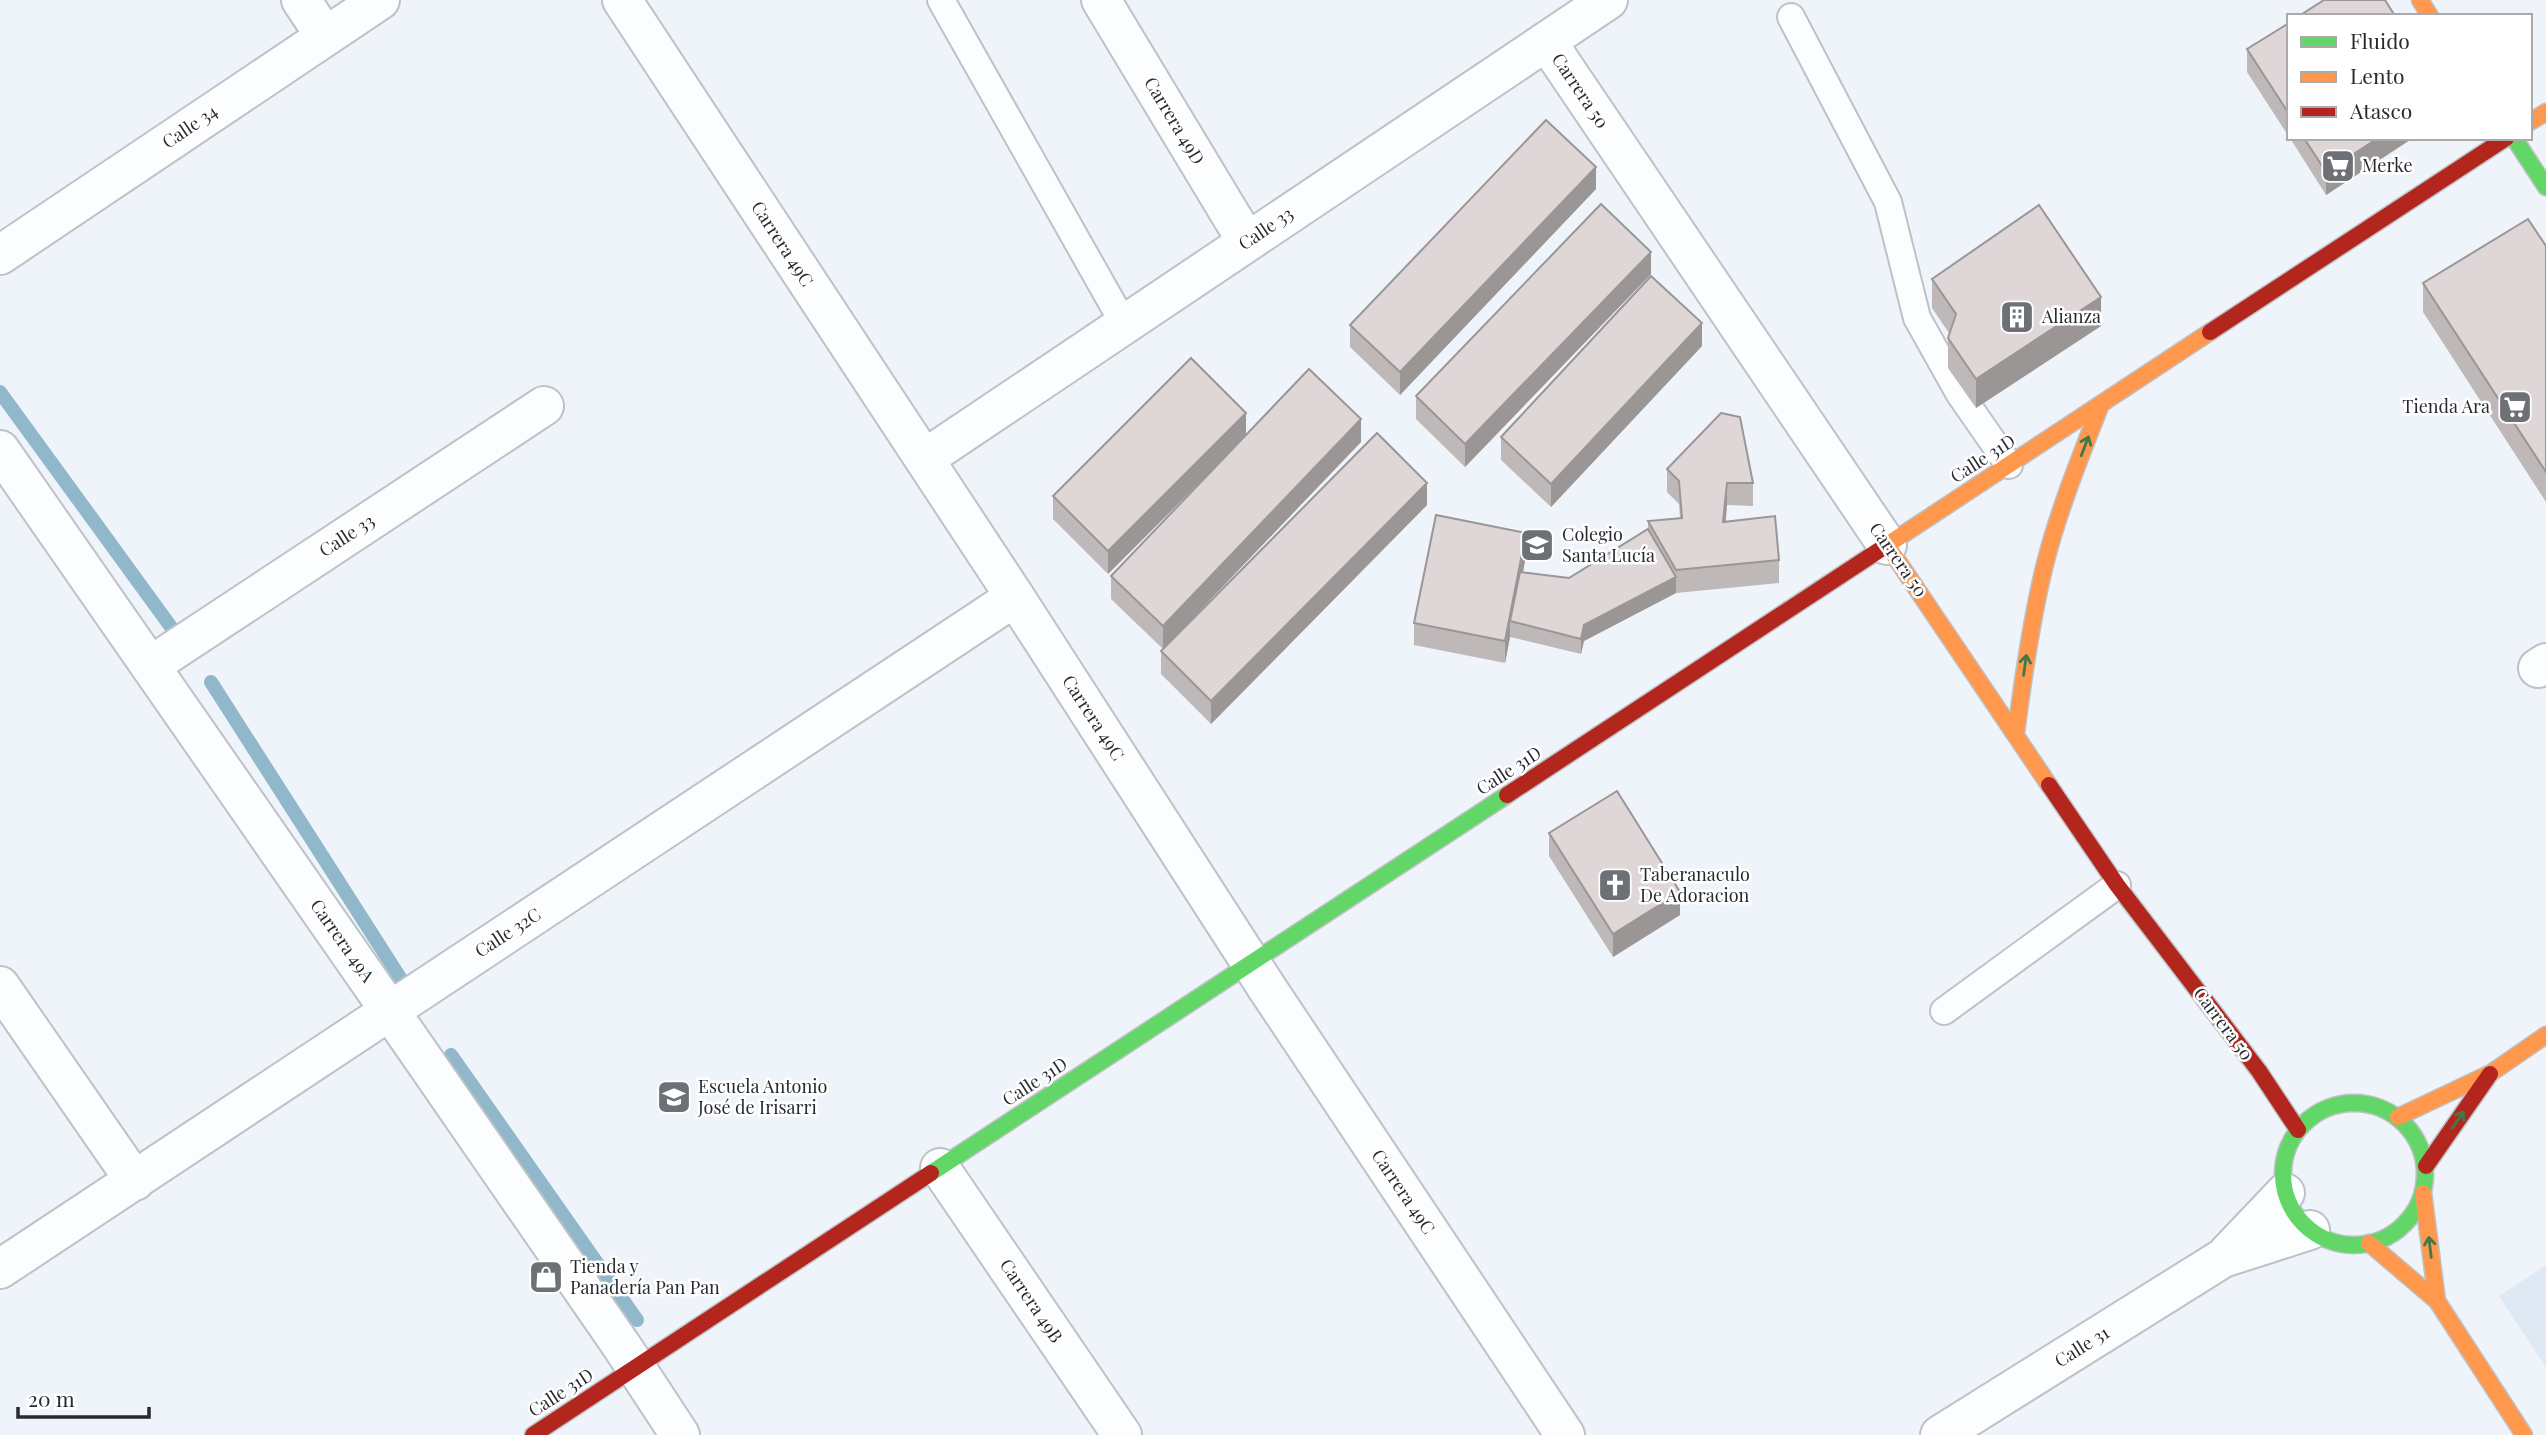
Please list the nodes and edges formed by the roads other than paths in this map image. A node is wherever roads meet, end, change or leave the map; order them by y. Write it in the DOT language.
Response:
graph roads {
  1 [pos="301,0"];
  2 [pos="380,0"];
  3 [pos="622,0"];
  4 [pos="941,0"];
  5 [pos="1101,0"];
  6 [pos="1608,0"];
  7 [pos="1791,17"];
  8 [pos="326,36"];
  9 [pos="1547,42"];
  10 [pos="2503,140"];
  11 [pos="2515,140"];
  12 [pos="2546,187"];
  13 [pos="1247,242"];
  14 [pos="0,255"];
  15 [pos="1124,324"];
  16 [pos="2101,404"];
  17 [pos="544,406"];
  18 [pos="0,450"];
  19 [pos="924,459"];
  20 [pos="2009,465"];
  21 [pos="1887,545"];
  22 [pos="1016,597"];
  23 [pos="150,666"];
  24 [pos="2016,733"];
  25 [pos="2116,885"];
  26 [pos="1251,964"];
  27 [pos="0,986"];
  28 [pos="390,1011"];
  29 [pos="1944,1011"];
  30 [pos="2546,1035"];
  31 [pos="2259,1071"];
  32 [pos="2491,1073"];
  33 [pos="2283,1083"];
  34 [pos="2306,1095"];
  35 [pos="2330,1107"];
  36 [pos="2398,1117"];
  37 [pos="2298,1130"];
  38 [pos="2426,1166"];
  39 [pos="940,1168"];
  40 [pos="135,1181"];
  41 [pos="2285,1193"];
  42 [pos="2423,1193"];
  43 [pos="2310,1230"];
  44 [pos="2369,1243"];
  45 [pos="2223,1258"];
  46 [pos="0,1269"];
  47 [pos="2437,1301"];
  48 [pos="635,1368"];
  49 [pos="533,1435"];
  50 [pos="680,1435"];
  51 [pos="1122,1435"];
  52 [pos="1565,1435"];
  53 [pos="1940,1435"];
  54 [pos="2524,1435"];
  1 -- 8 [label="street"];
  2 -- 8 [label="street, Calle 34"];
  3 -- 19 [label="street, Carrera 49C"];
  4 -- 15 [label="lane"];
  5 -- 13 [label="street, Carrera 49D"];
  6 -- 9 [label="street, Calle 33"];
  7 -- 20 [label="lane"];
  8 -- 14 [label="street, Calle 34"];
  9 -- 13 [label="street, Calle 33"];
  9 -- 21 [label="street, Carrera 50"];
  10 -- 16 [label="street, Calle 31D"];
  11 -- 12 [label="street"];
  13 -- 15 [label="street, Calle 33"];
  15 -- 19 [label="street, Calle 33"];
  16 -- 20 [label="street, Calle 31D"];
  24 -- 16 [label="street, one-way"];
  17 -- 23 [label="street, Calle 33"];
  18 -- 23 [label="street, Carrera 49A"];
  19 -- 22 [label="street, Carrera 49C"];
  20 -- 21 [label="street, Calle 31D"];
  21 -- 24 [label="street, Carrera 50"];
  21 -- 26 [label="street, Calle 31D"];
  22 -- 26 [label="street, Carrera 49C"];
  22 -- 28 [label="street, Calle 32C"];
  23 -- 28 [label="street, Carrera 49A"];
  24 -- 25 [label="street, Carrera 50"];
  25 -- 29 [label="lane"];
  25 -- 31 [label="street, Carrera 50"];
  26 -- 39 [label="street, Calle 31D"];
  26 -- 52 [label="street, Carrera 49C"];
  27 -- 40 [label="street"];
  28 -- 40 [label="street, Calle 32C"];
  28 -- 48 [label="street, Carrera 49A"];
  30 -- 32 [label="street"];
  31 -- 33 [label="street, Carrera 50"];
  31 -- 37 [label="street, Carrera 50"];
  32 -- 36 [label="street"];
  38 -- 32 [label="street, one-way"];
  34 -- 35 [label="street"];
  35 -- 36 [label="street"];
  35 -- 37 [label="street"];
  36 -- 38 [label="street"];
  37 -- 41 [label="street"];
  38 -- 42 [label="street"];
  39 -- 48 [label="street, Calle 31D"];
  39 -- 51 [label="street, Carrera 49B"];
  40 -- 46 [label="street, Calle 32C"];
  41 -- 43 [label="street"];
  41 -- 45 [label="street, Calle 31"];
  42 -- 44 [label="street"];
  47 -- 42 [label="street, one-way"];
  43 -- 44 [label="street"];
  43 -- 45 [label="street, Calle 31"];
  44 -- 47 [label="street"];
  45 -- 53 [label="street, Calle 31"];
  47 -- 54 [label="street"];
  48 -- 49 [label="street, Calle 31D"];
  48 -- 50 [label="street, Carrera 49A"];
}
